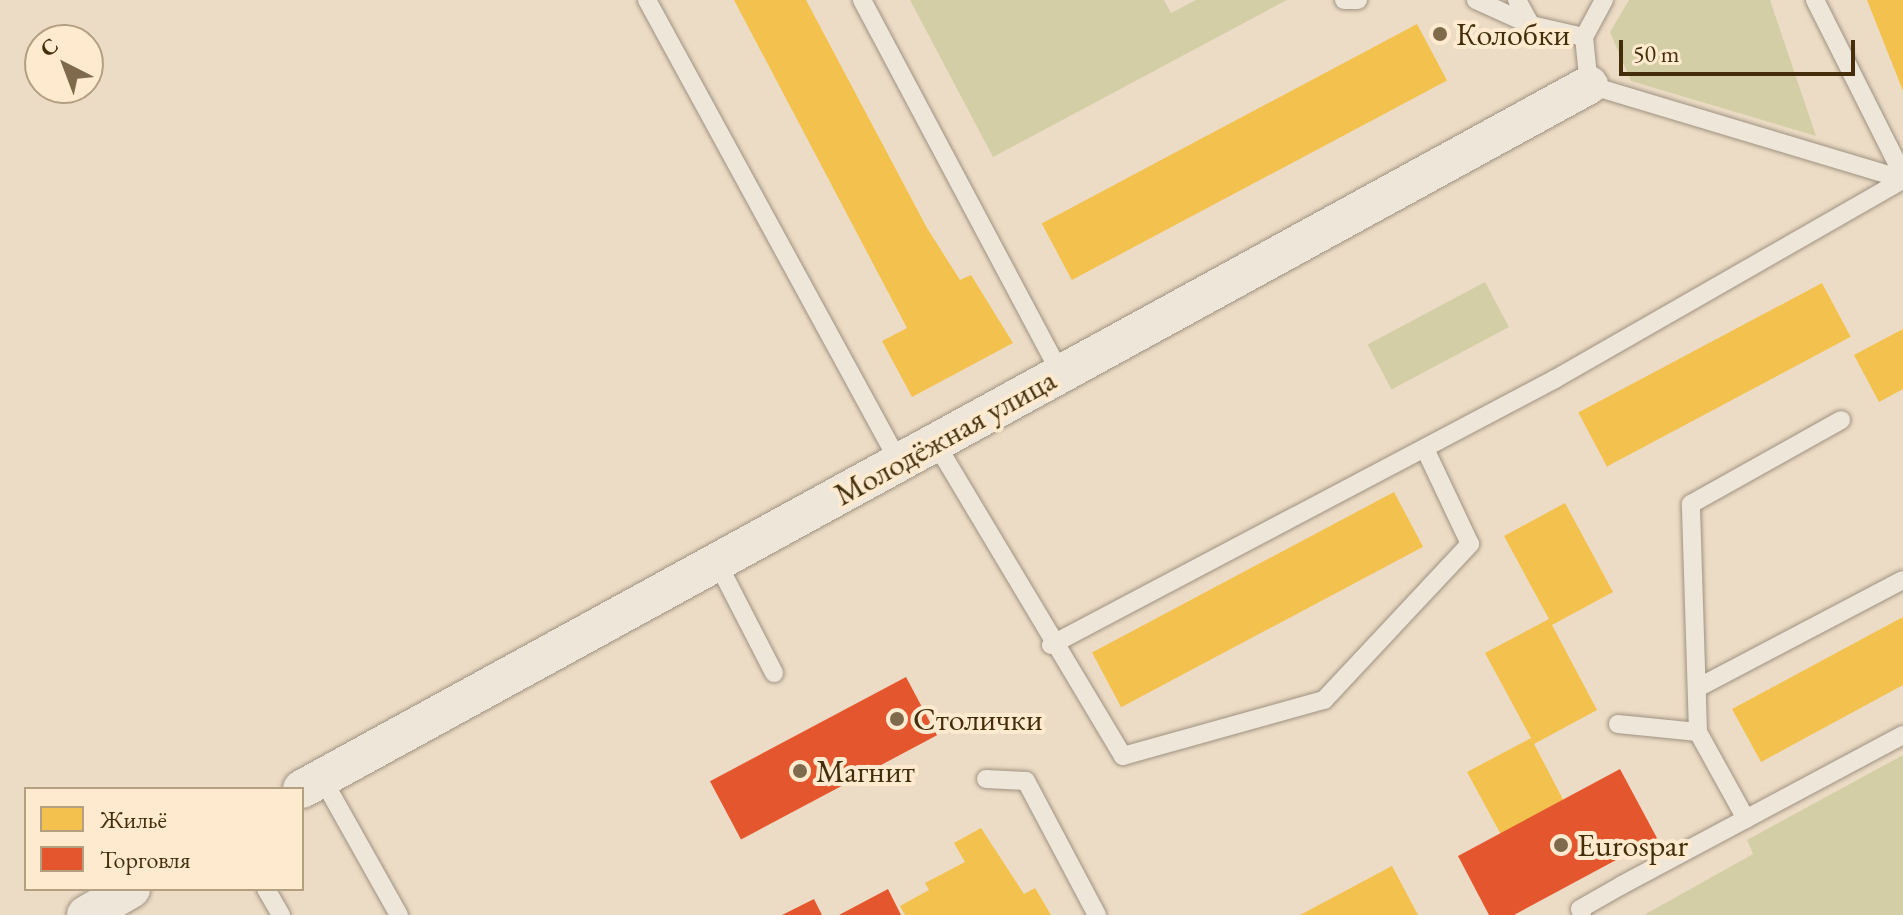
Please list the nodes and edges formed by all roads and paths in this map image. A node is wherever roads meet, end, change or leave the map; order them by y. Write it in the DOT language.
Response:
graph roads {
  1 [pos="647,0"];
  2 [pos="862,0"];
  3 [pos="1344,0"];
  4 [pos="1358,0"];
  5 [pos="1476,0"];
  6 [pos="1517,0"];
  7 [pos="1604,0"];
  8 [pos="1815,0"];
  9 [pos="1531,25"];
  10 [pos="1584,37"];
  11 [pos="1589,85"];
  12 [pos="1903,178"];
  13 [pos="1061,374"];
  14 [pos="1841,420"];
  15 [pos="935,442"];
  16 [pos="1425,449"];
  17 [pos="899,462"];
  18 [pos="717,562"];
  19 [pos="1903,580"];
  20 [pos="1051,645"];
  21 [pos="774,673"];
  22 [pos="1701,686"];
  23 [pos="1618,724"];
  24 [pos="1698,732"];
  25 [pos="1903,735"];
  26 [pos="986,779"];
  27 [pos="312,784"];
  28 [pos="1746,819"];
  29 [pos="128,891"];
  30 [pos="267,891"];
  31 [pos="86,915"];
  32 [pos="281,915"];
  33 [pos="399,915"];
  34 [pos="1097,915"];
  35 [pos="1582,915"];
  1 -- 17 [label="lane"];
  2 -- 13 [label="lane"];
  3 -- 4 [label="lane"];
  5 -- 9 [label="lane"];
  6 -- 9 [label="lane"];
  7 -- 10 [label="lane"];
  8 -- 12 [label="lane"];
  9 -- 10 [label="lane"];
  10 -- 11 [label="lane"];
  11 -- 12 [label="lane"];
  11 -- 13 [label="street, Молодёжная улица"];
  12 -- 16 [label="lane"];
  13 -- 15 [label="street, Молодёжная улица"];
  14 -- 22 [label="lane"];
  15 -- 17 [label="street, Молодёжная улица"];
  15 -- 20 [label="lane"];
  16 -- 20 [label="lane"];
  16 -- 20 [label="lane"];
  17 -- 18 [label="street, Молодёжная улица"];
  18 -- 21 [label="lane"];
  18 -- 27 [label="street, Молодёжная улица"];
  19 -- 22 [label="lane"];
  22 -- 24 [label="lane"];
  23 -- 24 [label="lane"];
  24 -- 28 [label="lane"];
  25 -- 28 [label="lane"];
  26 -- 34 [label="lane"];
  27 -- 33 [label="lane"];
  28 -- 35 [label="lane"];
  29 -- 31 [label="street"];
  30 -- 32 [label="lane"];
}
